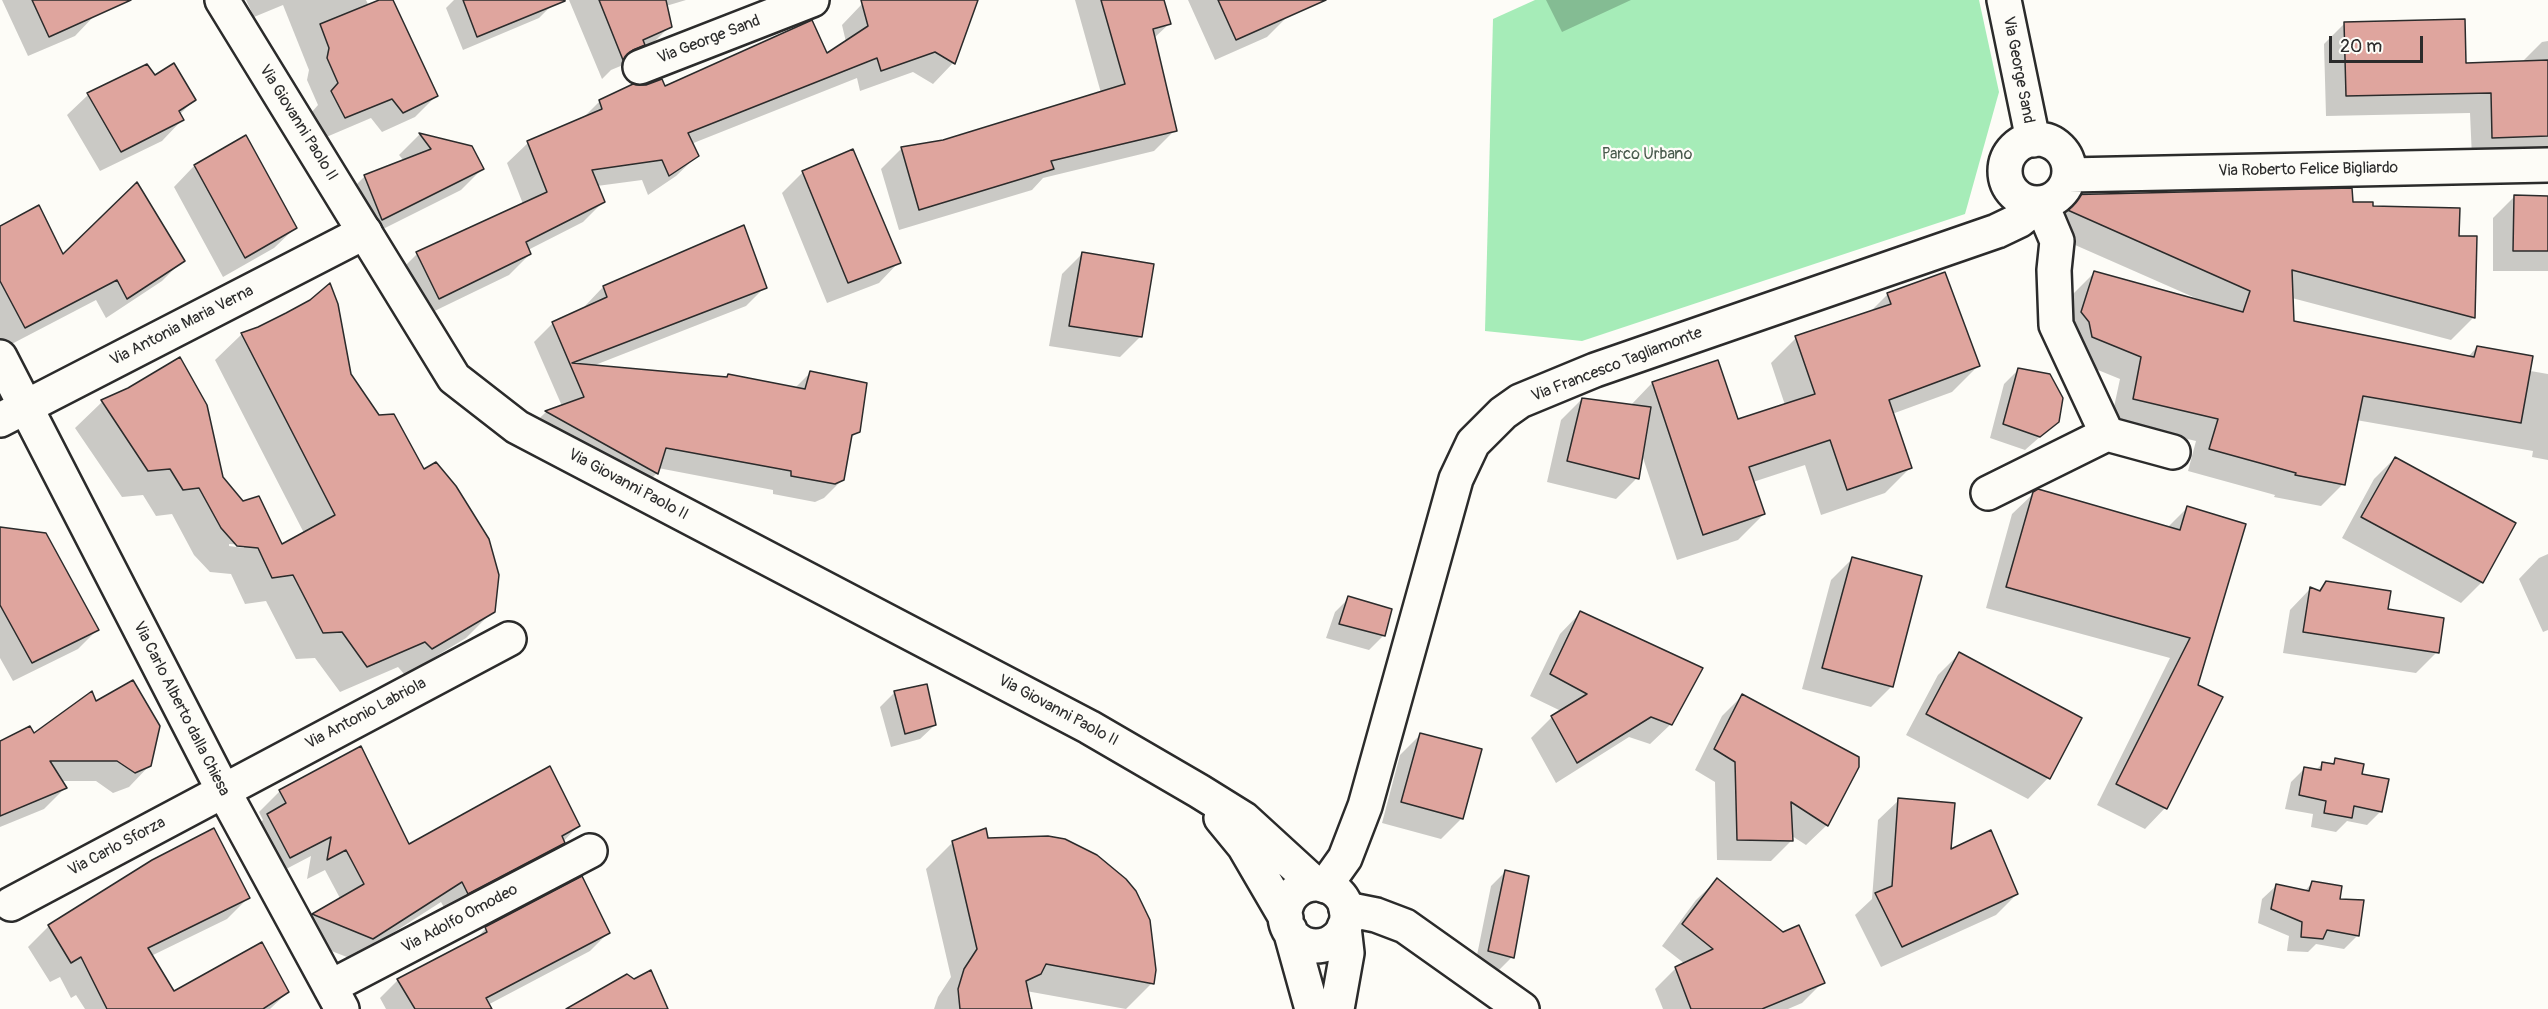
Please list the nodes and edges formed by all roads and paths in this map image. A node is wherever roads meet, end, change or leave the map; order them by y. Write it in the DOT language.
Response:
graph roads {
  1 [pos="222,0"];
  2 [pos="813,0"];
  3 [pos="2004,0"];
  4 [pos="640,67"];
  5 [pos="2033,140"];
  6 [pos="2548,165"];
  7 [pos="2068,175"];
  8 [pos="2041,203"];
  9 [pos="365,232"];
  10 [pos="0,357"];
  11 [pos="13,413"];
  12 [pos="2106,434"];
  13 [pos="2173,452"];
  14 [pos="1988,493"];
  15 [pos="509,639"];
  16 [pos="223,790"];
  17 [pos="1199,791"];
  18 [pos="590,851"];
  19 [pos="1333,901"];
  20 [pos="11,904"];
  21 [pos="1288,924"];
  22 [pos="336,998"];
  23 [pos="1312,1009"];
  24 [pos="1337,1009"];
  25 [pos="1522,1009"];
  1 -- 9 [label="street, Via Giovanni Paolo II"];
  2 -- 4 [label="street, Via George Sand"];
  3 -- 5 [label="street, Via George Sand"];
  5 -- 7 [label="street"];
  5 -- 8 [label="street"];
  6 -- 7 [label="street, Via Roberto Felice Bigliardo"];
  7 -- 8 [label="street"];
  8 -- 12 [label="street"];
  8 -- 19 [label="street, Via Francesco Tagliamonte"];
  9 -- 11 [label="street, Via Antonia Maria Verna"];
  9 -- 17 [label="street, Via Giovanni Paolo II"];
  10 -- 11 [label="street, Via Carlo Alberto dalla Chiesa"];
  11 -- 16 [label="street, Via Carlo Alberto dalla Chiesa"];
  12 -- 13 [label="street"];
  12 -- 14 [label="street"];
  15 -- 16 [label="street, Via Antonio Labriola"];
  16 -- 20 [label="street, Via Carlo Sforza"];
  16 -- 22 [label="street, Via Carlo Alberto dalla Chiesa"];
  17 -- 19 [label="street, Via Giovanni Paolo II"];
  17 -- 21 [label="street, Via Giovanni Paolo II"];
  18 -- 22 [label="street, Via Adolfo Omodeo"];
  19 -- 21 [label="street"];
  19 -- 21 [label="street"];
  19 -- 24 [label="street"];
  19 -- 25 [label="street"];
  21 -- 23 [label="street, Via Giovanni Paolo II"];
}
